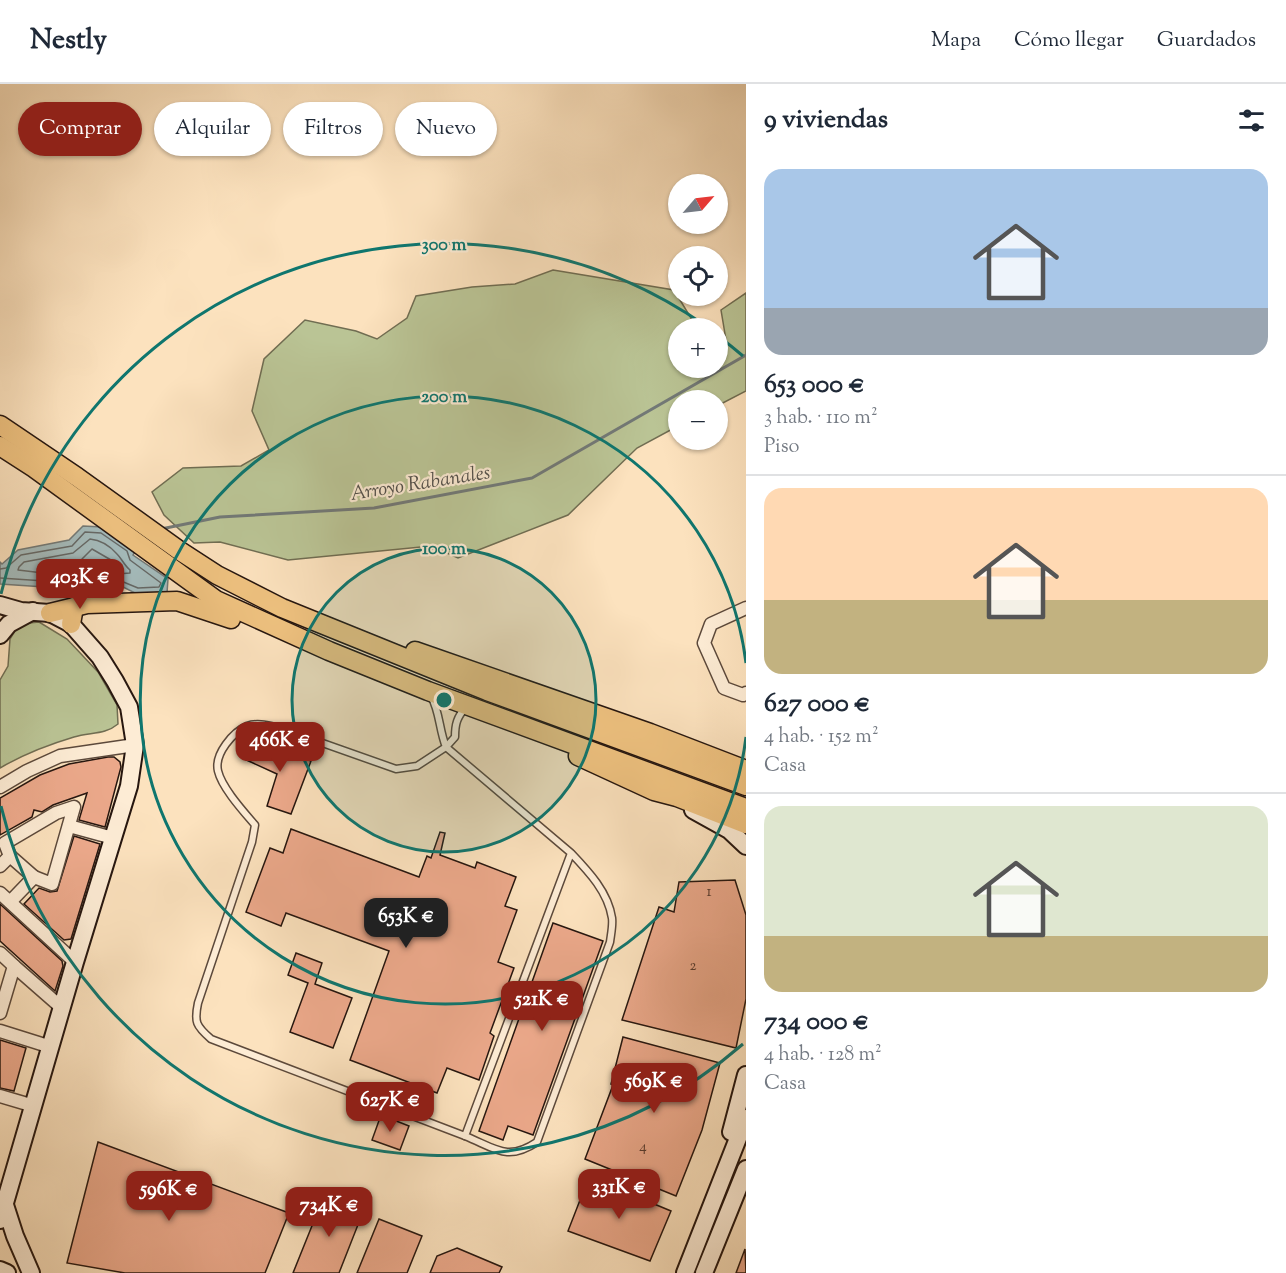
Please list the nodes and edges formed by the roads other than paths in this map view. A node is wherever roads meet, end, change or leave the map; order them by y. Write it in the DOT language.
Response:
graph roads {
  1 [pos="0,425"];
  2 [pos="0,446"];
  3 [pos="0,596"];
  4 [pos="0,604"];
  5 [pos="282,608"];
  6 [pos="746,608"];
  7 [pos="42,612"];
  8 [pos="72,616"];
  9 [pos="0,635"];
  10 [pos="86,642"];
  11 [pos="329,651"];
  12 [pos="428,691"];
  13 [pos="746,693"];
  14 [pos="468,705"];
  15 [pos="651,732"];
  16 [pos="135,745"];
  17 [pos="446,747"];
  18 [pos="746,762"];
  19 [pos="746,770"];
  20 [pos="746,786"];
  21 [pos="0,787"];
  22 [pos="654,791"];
  23 [pos="746,808"];
  24 [pos="746,824"];
  25 [pos="69,826"];
  26 [pos="113,838"];
  27 [pos="746,846"];
  28 [pos="571,853"];
  29 [pos="10,856"];
  30 [pos="0,866"];
  31 [pos="34,877"];
  32 [pos="0,893"];
  33 [pos="10,902"];
  34 [pos="0,953"];
  35 [pos="75,962"];
  36 [pos="14,966"];
  37 [pos="62,1008"];
  38 [pos="0,1012"];
  39 [pos="0,1031"];
  40 [pos="51,1047"];
  41 [pos="746,1075"];
  42 [pos="0,1096"];
  43 [pos="34,1106"];
  44 [pos="746,1118"];
  45 [pos="465,1136"];
  46 [pos="746,1169"];
  47 [pos="715,1195"];
  48 [pos="2,1211"];
  49 [pos="0,1270"];
  50 [pos="7,1273"];
  51 [pos="31,1273"];
  52 [pos="685,1273"];
  53 [pos="704,1273"];
  1 -- 5 [label="main road"];
  2 -- 11 [label="main road"];
  3 -- 7 [label="street"];
  4 -- 7 [label="street"];
  5 -- 15 [label="main road"];
  5 -- 20 [label="main road"];
  6 -- 13 [label="street"];
  7 -- 8 [label="main road"];
  7 -- 9 [label="street"];
  7 -- 10 [label="street"];
  8 -- 10 [label="street"];
  8 -- 11 [label="main road"];
  10 -- 16 [label="street"];
  11 -- 12 [label="main road"];
  12 -- 14 [label="main road"];
  12 -- 17 [label="lane"];
  14 -- 17 [label="lane"];
  14 -- 22 [label="main road"];
  14 -- 23 [label="main road"];
  15 -- 18 [label="main road"];
  15 -- 19 [label="main road"];
  16 -- 21 [label="street"];
  16 -- 26 [label="street"];
  17 -- 28 [label="lane"];
  17 -- 45 [label="lane"];
  22 -- 24 [label="main road"];
  22 -- 27 [label="street"];
  25 -- 26 [label="street"];
  25 -- 29 [label="street"];
  25 -- 31 [label="street"];
  26 -- 35 [label="street"];
  28 -- 45 [label="lane"];
  28 -- 45 [label="lane"];
  29 -- 30 [label="street"];
  29 -- 31 [label="street"];
  31 -- 33 [label="street"];
  32 -- 33 [label="street"];
  33 -- 35 [label="street"];
  34 -- 36 [label="street"];
  35 -- 37 [label="street"];
  36 -- 37 [label="street"];
  36 -- 38 [label="street"];
  37 -- 40 [label="street"];
  39 -- 40 [label="street"];
  40 -- 43 [label="street"];
  41 -- 47 [label="street"];
  42 -- 43 [label="street"];
  43 -- 48 [label="street"];
  44 -- 47 [label="street"];
  46 -- 53 [label="street"];
  47 -- 52 [label="street"];
  48 -- 51 [label="street"];
  49 -- 50 [label="street"];
}
